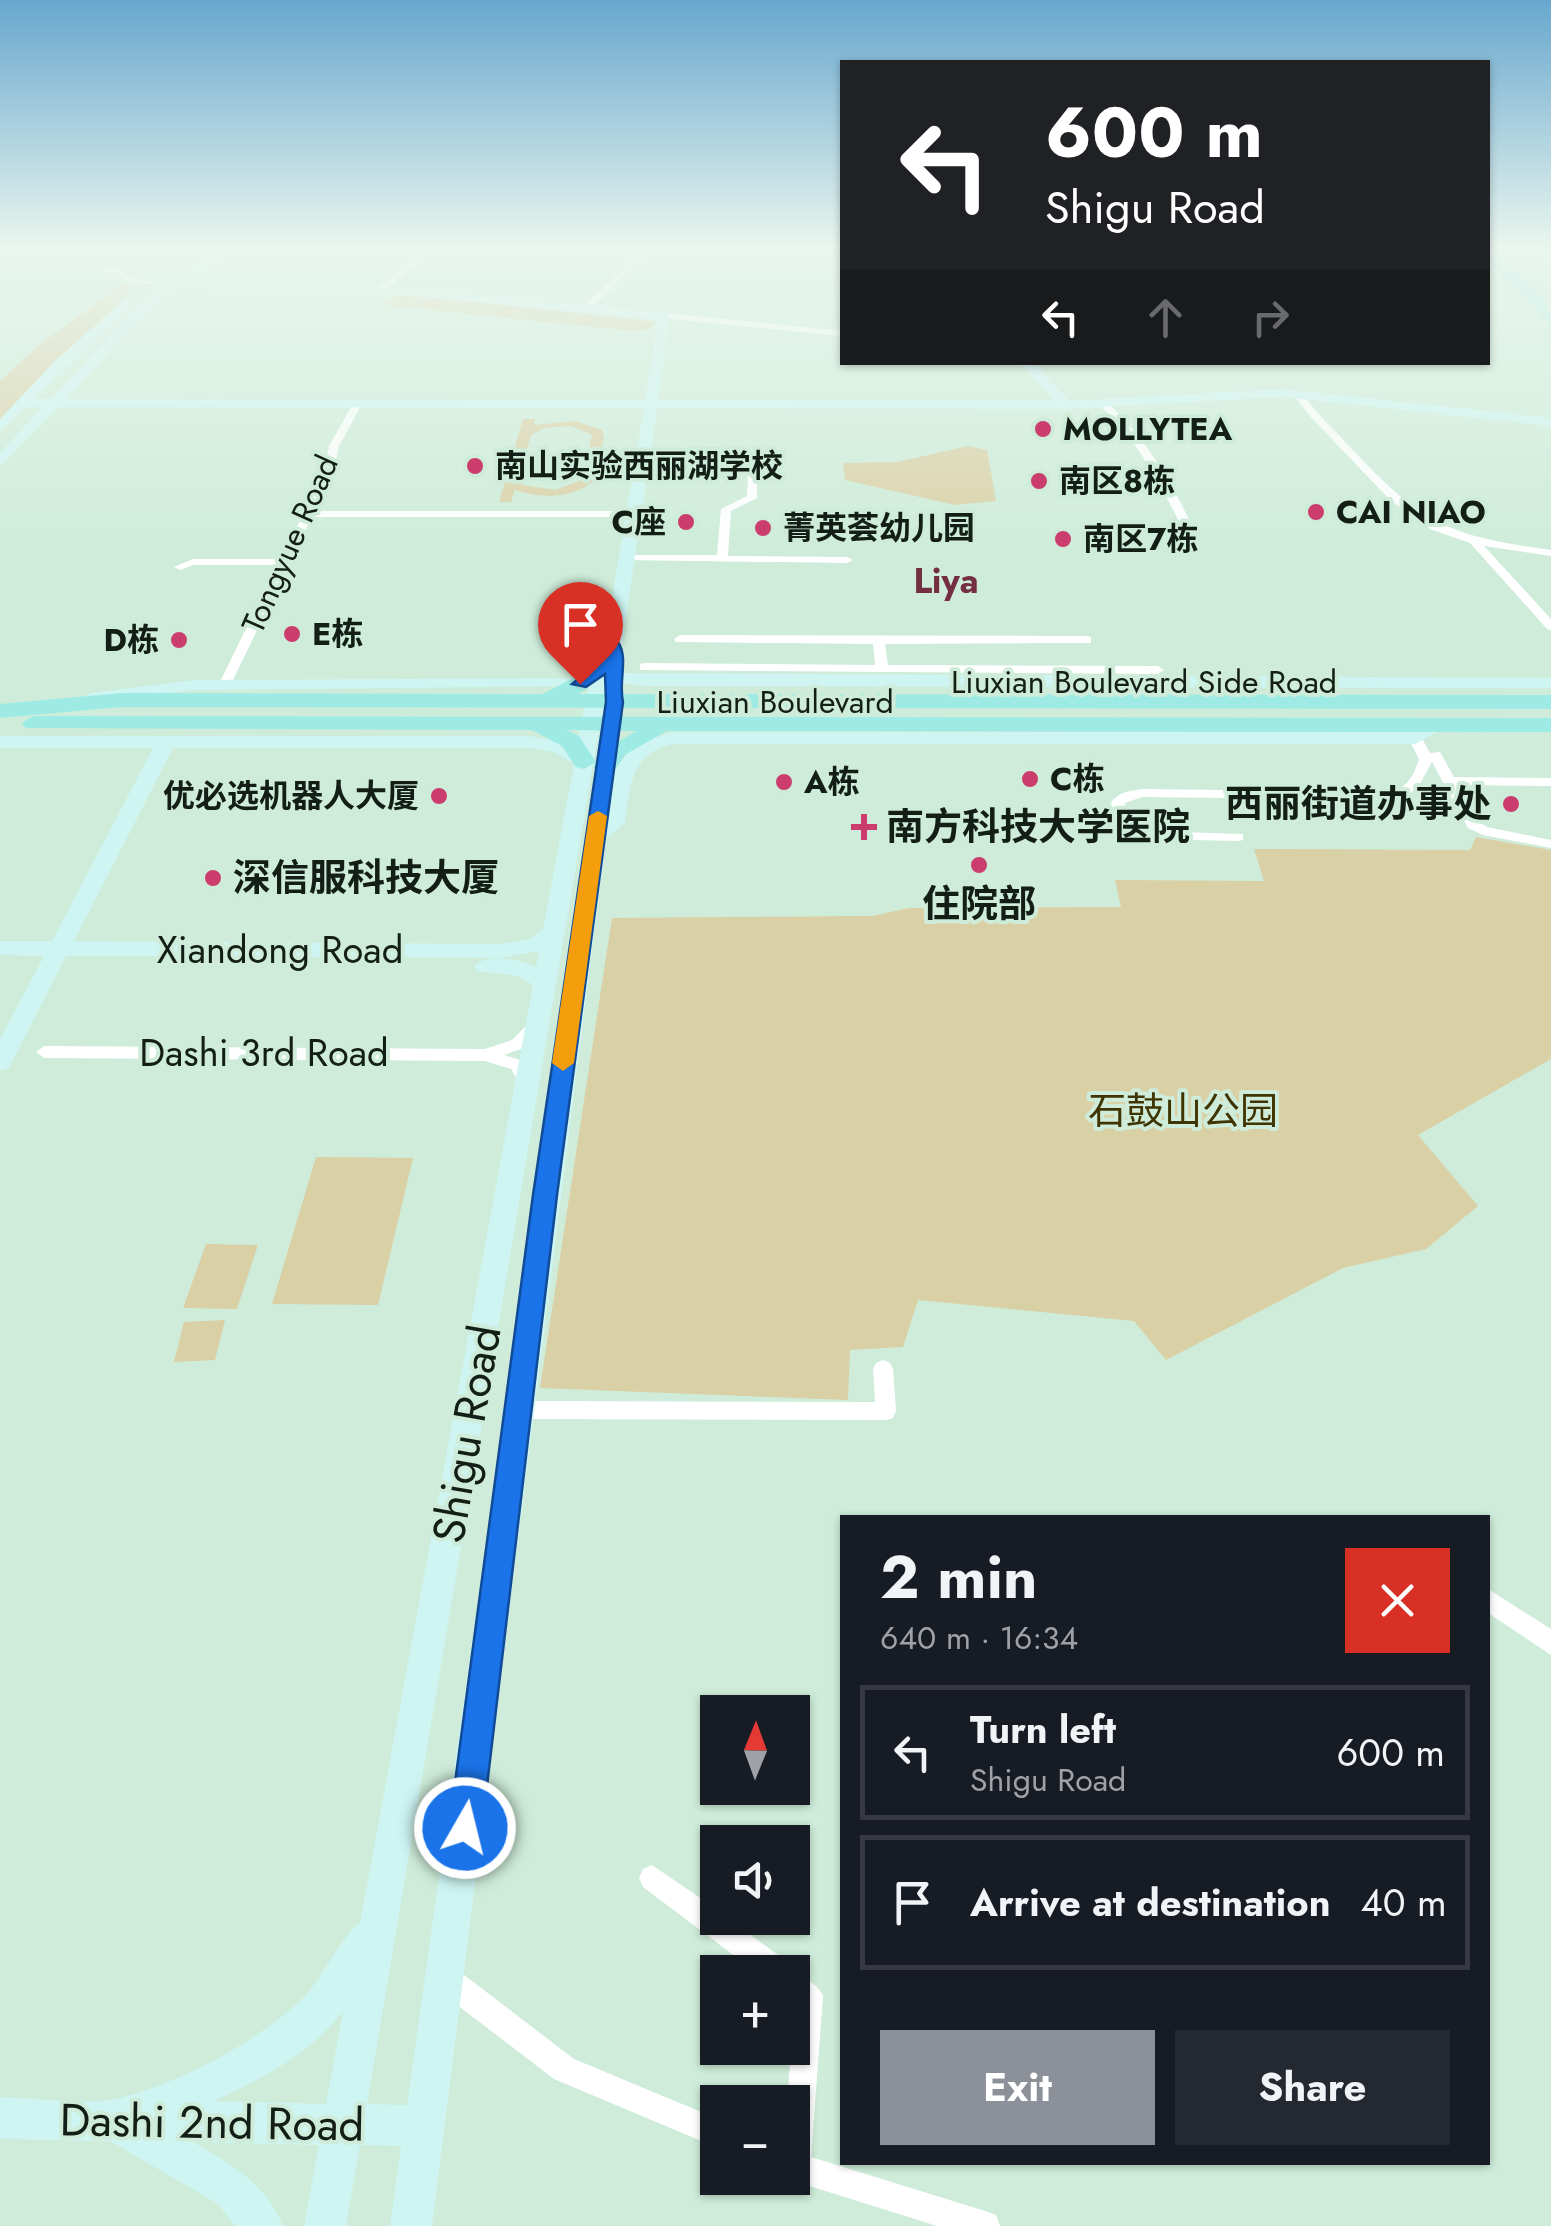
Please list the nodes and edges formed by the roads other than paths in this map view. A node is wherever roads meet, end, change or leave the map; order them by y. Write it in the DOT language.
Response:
graph roads {
  1 [pos="73,353"];
  2 [pos="103,353"];
  3 [pos="660,353"];
  4 [pos="1028,365"];
  5 [pos="1298,394"];
  6 [pos="22,403"];
  7 [pos="52,403"];
  8 [pos="357,404"];
  9 [pos="652,404"];
  10 [pos="1104,404"];
  11 [pos="1064,405"];
  12 [pos="1551,422"];
  13 [pos="0,427"];
  14 [pos="0,462"];
  15 [pos="642,468"];
  16 [pos="308,514"];
  17 [pos="634,514"];
  18 [pos="1190,533"];
  19 [pos="1475,543"];
  20 [pos="1551,553"];
  21 [pos="627,558"];
  22 [pos="722,559"];
  23 [pos="847,560"];
  24 [pos="285,562"];
  25 [pos="180,567"];
  26 [pos="1551,626"];
  27 [pos="680,639"];
  28 [pos="879,640"];
  29 [pos="1087,640"];
  30 [pos="644,667"];
  31 [pos="1158,670"];
  32 [pos="883,675"];
  33 [pos="1551,683"];
  34 [pos="225,684"];
  35 [pos="353,684"];
  36 [pos="603,694"];
  37 [pos="432,701"];
  38 [pos="813,702"];
  39 [pos="1551,702"];
  40 [pos="50,704"];
  41 [pos="0,711"];
  42 [pos="0,724"];
  43 [pos="417,724"];
  44 [pos="518,725"];
  45 [pos="1440,725"];
  46 [pos="1551,725"];
  47 [pos="683,726"];
  48 [pos="767,726"];
  49 [pos="829,737"];
  50 [pos="1415,738"];
  51 [pos="0,742"];
  52 [pos="166,742"];
  53 [pos="300,742"];
  54 [pos="1434,755"];
  55 [pos="594,764"];
  56 [pos="1448,781"];
  57 [pos="1551,782"];
  58 [pos="595,837"];
  59 [pos="1238,837"];
  60 [pos="1551,844"];
  61 [pos="554,931"];
  62 [pos="0,948"];
  63 [pos="55,956"];
  64 [pos="0,963"];
  65 [pos="546,983"];
  66 [pos="540,1020"];
  67 [pos="44,1052"];
  68 [pos="485,1054"];
  69 [pos="0,1062"];
  70 [pos="530,1086"];
  71 [pos="883,1369"];
  72 [pos="517,1410"];
  73 [pos="1490,1601"];
  74 [pos="1551,1643"];
  75 [pos="652,1878"];
  76 [pos="382,1892"];
  77 [pos="755,1955"];
  78 [pos="445,1978"];
  79 [pos="0,2118"];
  80 [pos="114,2120"];
  81 [pos="342,2124"];
  82 [pos="424,2126"];
  83 [pos="700,2126"];
  84 [pos="810,2172"];
  85 [pos="262,2226"];
  86 [pos="325,2226"];
  87 [pos="411,2226"];
  88 [pos="986,2226"];
  1 -- 6 [label="main road"];
  2 -- 7 [label="main road"];
  3 -- 9 [label="main road, Shigu Road"];
  4 -- 11 [label="main road"];
  5 -- 10 [label="main road"];
  5 -- 12 [label="main road"];
  5 -- 19 [label="street"];
  6 -- 7 [label="main road"];
  6 -- 13 [label="main road"];
  7 -- 8 [label="main road"];
  7 -- 14 [label="main road"];
  8 -- 9 [label="main road"];
  8 -- 16 [label="street, Tongyue Road"];
  9 -- 11 [label="main road"];
  9 -- 15 [label="main road, Shigu Road"];
  10 -- 11 [label="main road"];
  10 -- 18 [label="street"];
  15 -- 17 [label="main road, Shigu Road"];
  15 -- 22 [label="street"];
  16 -- 17 [label="street"];
  16 -- 24 [label="street, Tongyue Road"];
  17 -- 21 [label="main road, Shigu Road"];
  19 -- 20 [label="street"];
  19 -- 26 [label="street"];
  21 -- 22 [label="street"];
  21 -- 36 [label="main road, Shigu Road"];
  22 -- 23 [label="street"];
  24 -- 25 [label="street"];
  24 -- 34 [label="street, Tongyue Road"];
  27 -- 28 [label="street"];
  28 -- 29 [label="street"];
  28 -- 32 [label="street"];
  30 -- 32 [label="street"];
  31 -- 32 [label="street"];
  32 -- 33 [label="main road, Liuxian Boulevard Side Road"];
  32 -- 36 [label="main road, Liuxian Boulevard Side Road"];
  32 -- 38 [label="main road"];
  34 -- 35 [label="main road, Liuxian Boulevard Side Road"];
  34 -- 40 [label="main road, Liuxian Boulevard Side Road"];
  35 -- 36 [label="main road, Liuxian Boulevard Side Road"];
  35 -- 37 [label="main road"];
  36 -- 37 [label="main road, Liuxian Boulevard"];
  36 -- 38 [label="main road, Liuxian Boulevard"];
  36 -- 44 [label="main road, Liuxian Boulevard"];
  36 -- 47 [label="main road, Liuxian Boulevard"];
  36 -- 55 [label="main road, Shigu Road"];
  37 -- 40 [label="main road, Liuxian Boulevard"];
  38 -- 39 [label="main road, Liuxian Boulevard"];
  40 -- 41 [label="main road, Liuxian Boulevard"];
  42 -- 43 [label="main road, Liuxian Boulevard"];
  43 -- 44 [label="main road, Liuxian Boulevard"];
  43 -- 53 [label="main road"];
  44 -- 55 [label="main road"];
  45 -- 46 [label="main road, Liuxian Boulevard"];
  45 -- 48 [label="main road, Liuxian Boulevard"];
  45 -- 50 [label="main road, Liuxian Boulevard Side Road"];
  47 -- 48 [label="main road, Liuxian Boulevard"];
  47 -- 55 [label="main road"];
  48 -- 49 [label="main road"];
  49 -- 50 [label="main road, Liuxian Boulevard Side Road"];
  49 -- 58 [label="main road, Liuxian Boulevard Side Road"];
  50 -- 59 [label="street"];
  51 -- 52 [label="main road"];
  52 -- 53 [label="main road"];
  52 -- 63 [label="main road"];
  53 -- 55 [label="main road"];
  54 -- 56 [label="street"];
  55 -- 58 [label="main road, Shigu Road"];
  55 -- 61 [label="main road, Shigu Road"];
  56 -- 57 [label="street"];
  56 -- 60 [label="street"];
  58 -- 72 [label="main road, Shigu Road"];
  61 -- 63 [label="main road, Xiandong Road"];
  61 -- 65 [label="main road, Shigu Road"];
  62 -- 63 [label="main road, Xiandong Road"];
  63 -- 64 [label="main road, Xiandong Road"];
  63 -- 65 [label="main road, Xiandong Road"];
  63 -- 69 [label="main road"];
  65 -- 66 [label="main road, Shigu Road"];
  66 -- 68 [label="street"];
  66 -- 70 [label="main road, Shigu Road"];
  67 -- 68 [label="street, Dashi 3rd Road"];
  68 -- 70 [label="street"];
  70 -- 76 [label="main road, Shigu Road"];
  71 -- 72 [label="street"];
  72 -- 78 [label="main road, Shigu Road"];
  73 -- 74 [label="street"];
  75 -- 77 [label="street"];
  76 -- 80 [label="main road"];
  76 -- 81 [label="main road, Shigu Road"];
  78 -- 82 [label="main road, Shigu Road"];
  78 -- 83 [label="street"];
  79 -- 80 [label="main road, Dashi 2nd Road"];
  80 -- 81 [label="main road, Dashi 2nd Road"];
  80 -- 85 [label="main road"];
  81 -- 82 [label="main road, Dashi 2nd Road"];
  81 -- 86 [label="main road, Shigu Road"];
  82 -- 87 [label="main road, Shigu Road"];
  84 -- 88 [label="street"];
}
